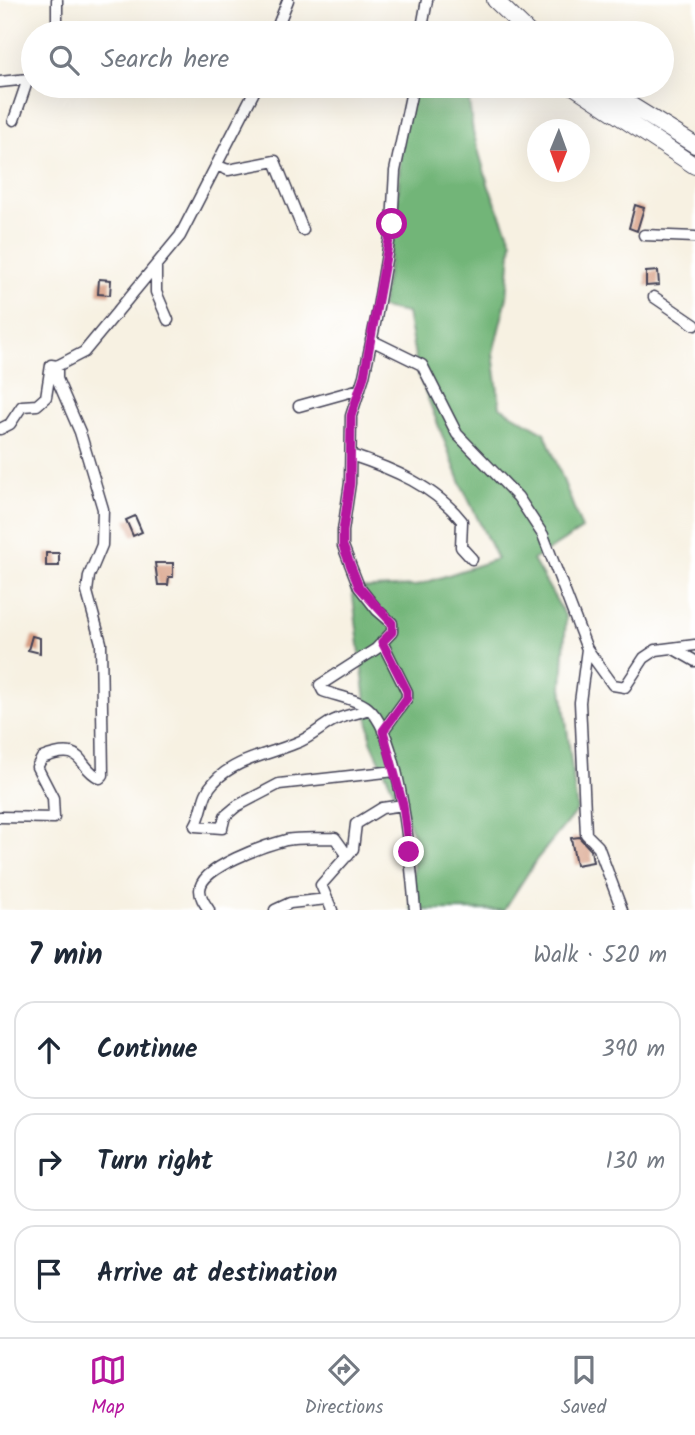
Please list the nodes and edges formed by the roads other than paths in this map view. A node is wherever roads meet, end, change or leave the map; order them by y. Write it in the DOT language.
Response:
graph roads {
  1 [pos="57,0"];
  2 [pos="288,0"];
  3 [pos="427,0"];
  4 [pos="482,0"];
  5 [pos="495,0"];
  6 [pos="57,21"];
  7 [pos="280,21"];
  8 [pos="423,21"];
  9 [pos="501,21"];
  10 [pos="517,21"];
  11 [pos="21,77"];
  12 [pos="0,82"];
  13 [pos="22,98"];
  14 [pos="251,98"];
  15 [pos="410,98"];
  16 [pos="591,98"];
  17 [pos="619,98"];
  18 [pos="14,120"];
  19 [pos="695,145"];
  20 [pos="216,165"];
  21 [pos="695,166"];
  22 [pos="303,230"];
  23 [pos="644,235"];
  24 [pos="695,237"];
  25 [pos="156,265"];
  26 [pos="654,297"];
  27 [pos="168,320"];
  28 [pos="695,325"];
  29 [pos="372,340"];
  30 [pos="57,366"];
  31 [pos="360,389"];
  32 [pos="299,405"];
  33 [pos="0,429"];
  34 [pos="351,455"];
  35 [pos="472,559"];
  36 [pos="382,642"];
  37 [pos="695,645"];
  38 [pos="587,649"];
  39 [pos="674,649"];
  40 [pos="695,661"];
  41 [pos="369,709"];
  42 [pos="383,731"];
  43 [pos="395,771"];
  44 [pos="403,805"];
  45 [pos="0,817"];
  46 [pos="348,856"];
  47 [pos="327,899"];
  48 [pos="209,910"];
  49 [pos="275,910"];
  50 [pos="332,910"];
  51 [pos="415,910"];
  52 [pos="622,910"];
  1 -- 6 [label="street"];
  2 -- 7 [label="street"];
  3 -- 8 [label="street"];
  4 -- 9 [label="main road"];
  5 -- 10 [label="main road"];
  11 -- 12 [label="street"];
  13 -- 18 [label="street"];
  14 -- 20 [label="street"];
  15 -- 29 [label="street"];
  16 -- 21 [label="main road"];
  17 -- 19 [label="main road"];
  20 -- 22 [label="street"];
  20 -- 25 [label="street"];
  23 -- 24 [label="street"];
  25 -- 27 [label="street"];
  25 -- 30 [label="street"];
  26 -- 28 [label="street"];
  29 -- 31 [label="street"];
  29 -- 38 [label="street"];
  30 -- 33 [label="street"];
  30 -- 45 [label="street"];
  31 -- 32 [label="street"];
  31 -- 34 [label="street"];
  34 -- 35 [label="street"];
  34 -- 36 [label="street"];
  36 -- 41 [label="street"];
  36 -- 42 [label="street"];
  37 -- 39 [label="street"];
  38 -- 39 [label="street"];
  38 -- 52 [label="street"];
  39 -- 40 [label="street"];
  41 -- 42 [label="street"];
  41 -- 43 [label="street"];
  42 -- 43 [label="street"];
  43 -- 44 [label="street"];
  44 -- 46 [label="street"];
  44 -- 51 [label="street"];
  46 -- 47 [label="street"];
  46 -- 48 [label="street"];
  47 -- 49 [label="street"];
  47 -- 50 [label="street"];
}
